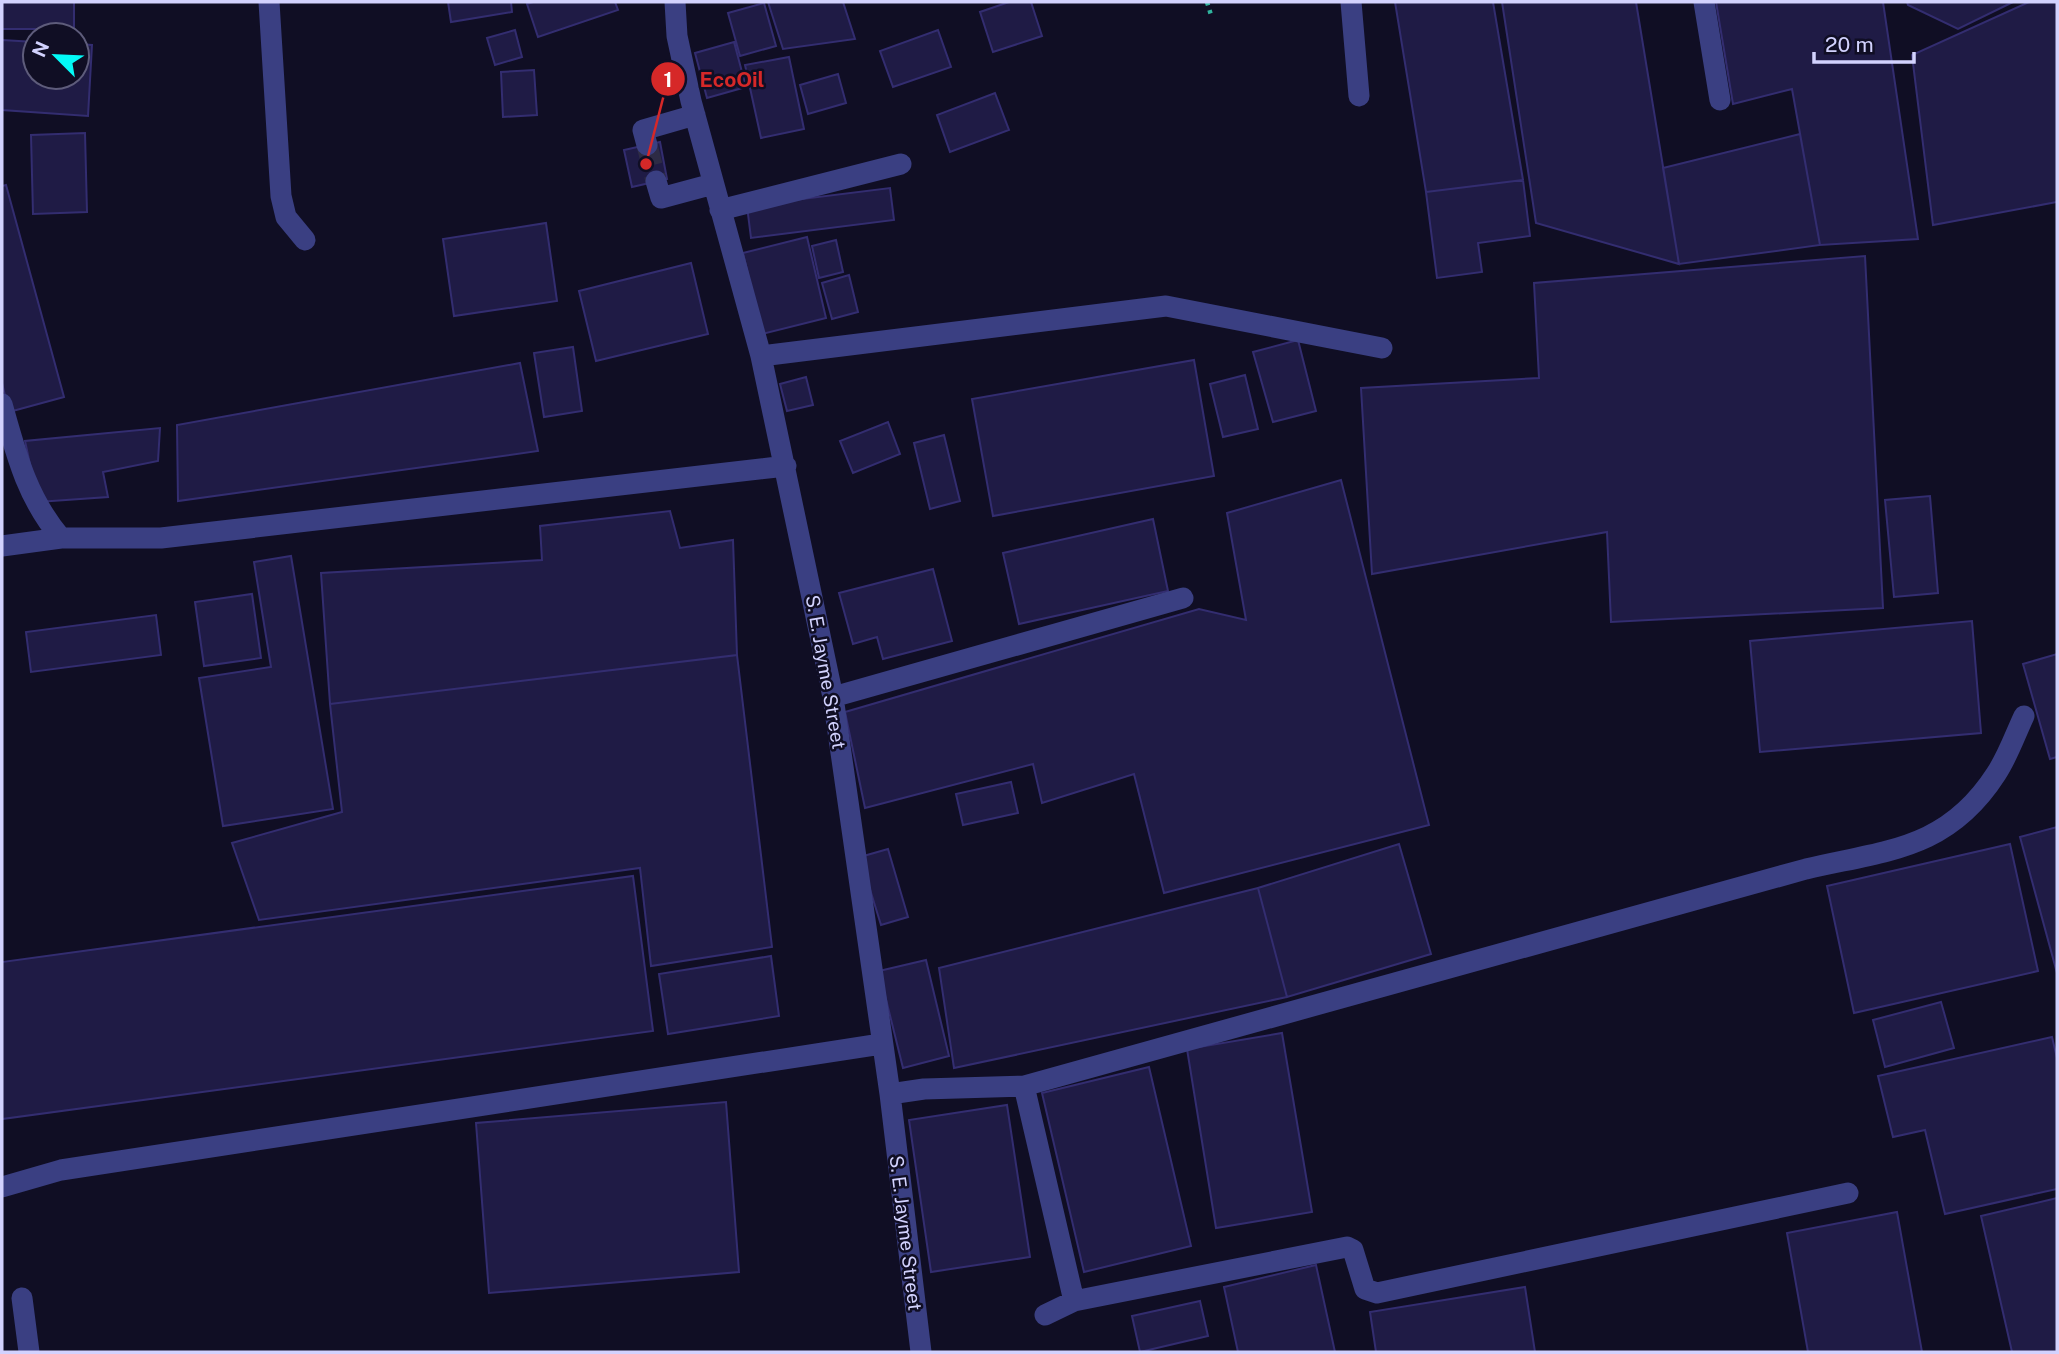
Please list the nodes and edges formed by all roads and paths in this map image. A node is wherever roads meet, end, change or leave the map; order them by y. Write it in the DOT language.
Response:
graph roads {
  1 [pos="269,2"];
  2 [pos="675,2"];
  3 [pos="1207,2"];
  4 [pos="1351,2"];
  5 [pos="1704,2"];
  6 [pos="1211,15"];
  7 [pos="1359,96"];
  8 [pos="1720,100"];
  9 [pos="695,115"];
  10 [pos="647,145"];
  11 [pos="901,164"];
  12 [pos="656,181"];
  13 [pos="713,184"];
  14 [pos="720,210"];
  15 [pos="305,240"];
  16 [pos="1382,348"];
  17 [pos="761,356"];
  18 [pos="2,404"];
  19 [pos="786,466"];
  20 [pos="61,538"];
  21 [pos="2,546"];
  22 [pos="1183,598"];
  23 [pos="833,697"];
  24 [pos="2024,716"];
  25 [pos="880,1044"];
  26 [pos="1024,1086"];
  27 [pos="890,1094"];
  28 [pos="2,1187"];
  29 [pos="1848,1193"];
  30 [pos="22,1298"];
  31 [pos="1074,1301"];
  32 [pos="1045,1315"];
  33 [pos="29,1352"];
  34 [pos="921,1352"];
  1 -- 15 [label="street"];
  2 -- 9 [label="street, S. E. Jayme Street"];
  3 -- 6 [label="path"];
  4 -- 7 [label="street"];
  5 -- 8 [label="street"];
  9 -- 10 [label="street"];
  9 -- 13 [label="street, S. E. Jayme Street"];
  11 -- 14 [label="street"];
  12 -- 13 [label="street"];
  13 -- 14 [label="street, S. E. Jayme Street"];
  14 -- 17 [label="street, S. E. Jayme Street"];
  16 -- 17 [label="street"];
  17 -- 19 [label="street, S. E. Jayme Street"];
  18 -- 20 [label="street"];
  19 -- 20 [label="street"];
  19 -- 23 [label="street, S. E. Jayme Street"];
  20 -- 21 [label="street"];
  22 -- 23 [label="street"];
  23 -- 25 [label="street, S. E. Jayme Street"];
  24 -- 26 [label="street"];
  25 -- 27 [label="street, S. E. Jayme Street"];
  25 -- 28 [label="street"];
  26 -- 27 [label="street"];
  26 -- 31 [label="street"];
  27 -- 34 [label="street, S. E. Jayme Street"];
  29 -- 31 [label="street"];
  30 -- 33 [label="street"];
  31 -- 32 [label="street"];
}
